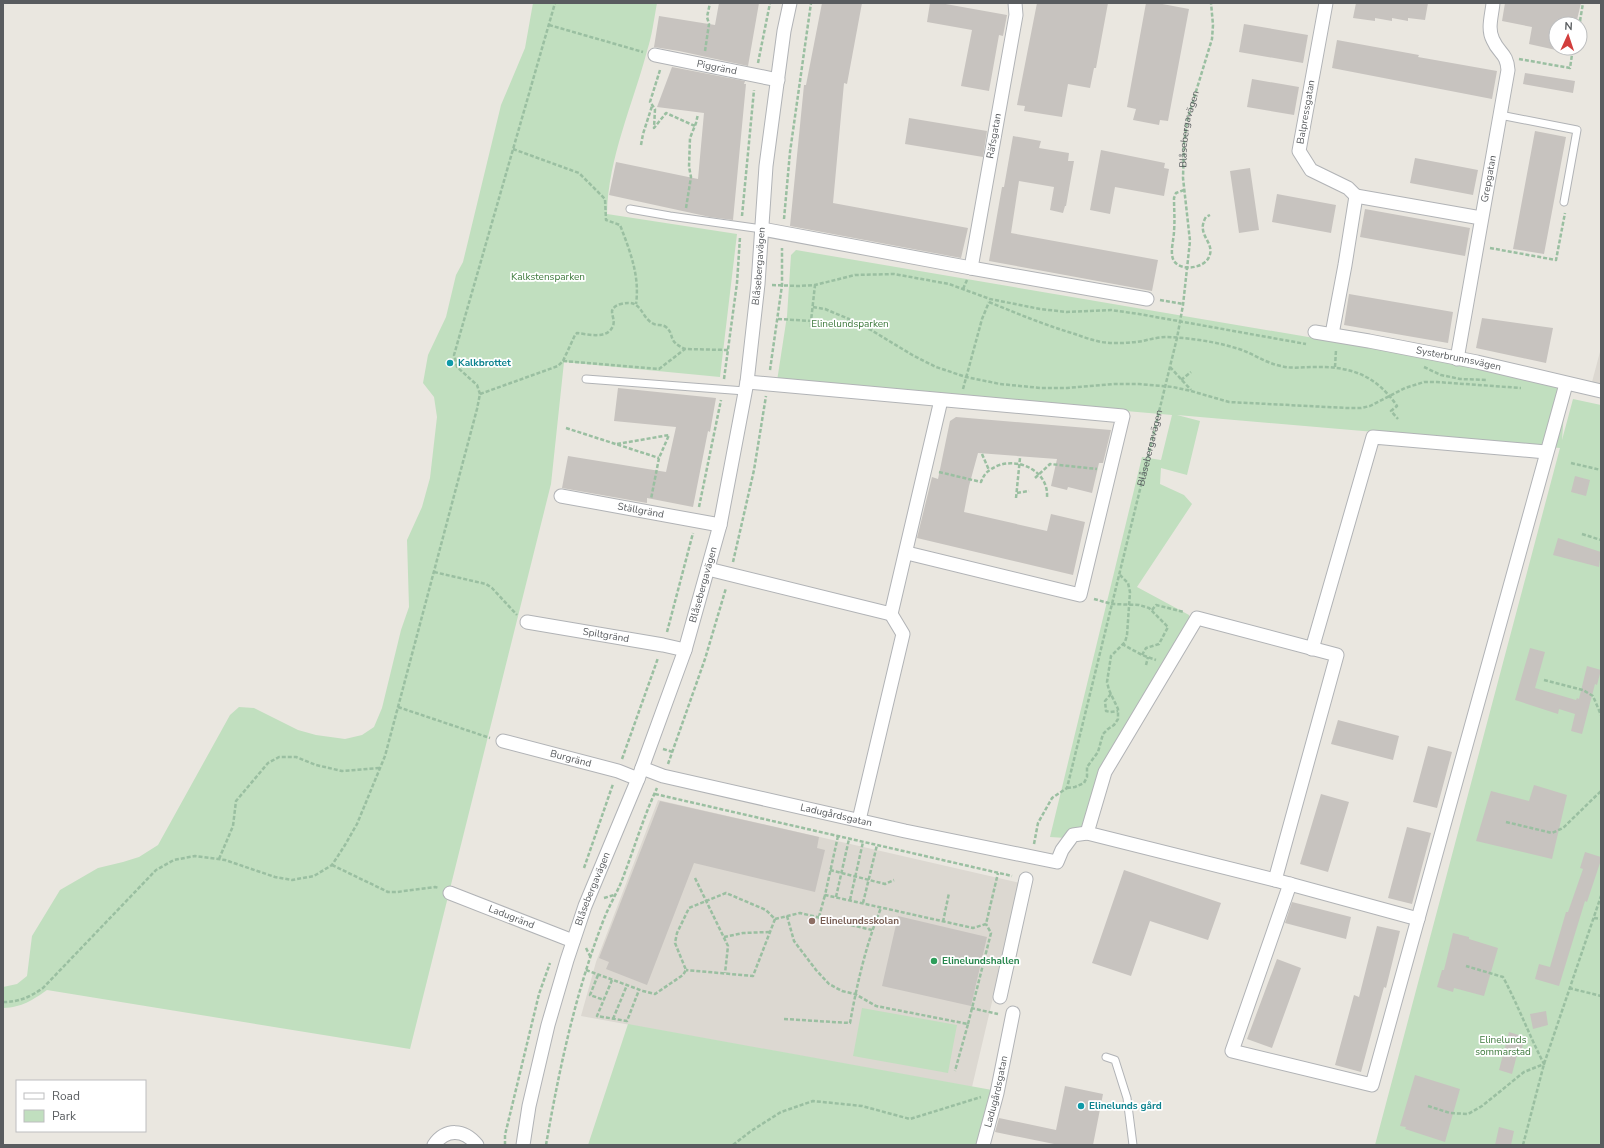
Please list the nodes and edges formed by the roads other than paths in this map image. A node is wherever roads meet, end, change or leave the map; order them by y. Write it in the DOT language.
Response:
graph roads {
  1 [pos="790,3"];
  2 [pos="1015,3"];
  3 [pos="1326,3"];
  4 [pos="1493,3"];
  5 [pos="660,56"];
  6 [pos="778,80"];
  7 [pos="1500,115"];
  8 [pos="1356,196"];
  9 [pos="1564,202"];
  10 [pos="630,209"];
  11 [pos="1481,218"];
  12 [pos="762,229"];
  13 [pos="971,268"];
  14 [pos="1147,299"];
  15 [pos="1316,332"];
  16 [pos="1332,334"];
  17 [pos="1457,359"];
  18 [pos="586,379"];
  19 [pos="1566,384"];
  20 [pos="746,386"];
  21 [pos="1601,391"];
  22 [pos="941,400"];
  23 [pos="1546,452"];
  24 [pos="561,496"];
  25 [pos="720,525"];
  26 [pos="907,553"];
  27 [pos="708,569"];
  28 [pos="891,614"];
  29 [pos="527,622"];
  30 [pos="1312,649"];
  31 [pos="685,650"];
  32 [pos="503,742"];
  33 [pos="640,773"];
  34 [pos="859,820"];
  35 [pos="1087,832"];
  36 [pos="1026,879"];
  37 [pos="1275,880"];
  38 [pos="1290,884"];
  39 [pos="450,893"];
  40 [pos="1418,919"];
  41 [pos="573,941"];
  42 [pos="1000,997"];
  43 [pos="1013,1016"];
  44 [pos="1106,1057"];
  45 [pos="434,1145"];
  46 [pos="477,1145"];
  47 [pos="523,1145"];
  48 [pos="983,1145"];
  49 [pos="1133,1145"];
  1 -- 6 [label="street, Blåsebergavägen"];
  2 -- 13 [label="street, Räfsgatan"];
  3 -- 8 [label="street, Balpressgatan"];
  4 -- 7 [label="street, Grepgatan"];
  5 -- 6 [label="street, Piggränd"];
  6 -- 12 [label="street, Blåsebergavägen"];
  7 -- 9 [label="lane"];
  7 -- 11 [label="street, Grepgatan"];
  8 -- 11 [label="street"];
  8 -- 16 [label="street"];
  10 -- 12 [label="lane"];
  11 -- 17 [label="street, Grepgatan"];
  12 -- 13 [label="street"];
  12 -- 20 [label="street, Blåsebergavägen"];
  13 -- 14 [label="street"];
  15 -- 16 [label="street, Systerbrunnsvägen"];
  16 -- 17 [label="street, Systerbrunnsvägen"];
  17 -- 19 [label="street, Systerbrunnsvägen"];
  18 -- 20 [label="lane"];
  19 -- 21 [label="street, Systerbrunnsvägen"];
  19 -- 23 [label="street"];
  20 -- 22 [label="street"];
  20 -- 25 [label="street, Blåsebergavägen"];
  22 -- 26 [label="street"];
  22 -- 26 [label="street"];
  23 -- 30 [label="street"];
  23 -- 40 [label="street"];
  24 -- 25 [label="street, Ställgränd"];
  25 -- 27 [label="street, Blåsebergavägen"];
  26 -- 28 [label="street"];
  27 -- 28 [label="street"];
  27 -- 31 [label="street, Blåsebergavägen"];
  28 -- 34 [label="street"];
  29 -- 31 [label="street, Spiltgränd"];
  30 -- 35 [label="street"];
  30 -- 37 [label="street"];
  31 -- 33 [label="street, Blåsebergavägen"];
  32 -- 33 [label="street, Burgränd"];
  33 -- 34 [label="street, Ladugårdsgatan"];
  33 -- 41 [label="street, Blåsebergavägen"];
  34 -- 35 [label="street, Ladugårdsgatan"];
  35 -- 37 [label="street"];
  36 -- 42 [label="street"];
  37 -- 38 [label="street"];
  38 -- 40 [label="street"];
  38 -- 40 [label="street"];
  39 -- 41 [label="street, Ladugränd"];
  41 -- 47 [label="street, Blåsebergavägen"];
  43 -- 48 [label="street, Ladugårdsgatan"];
  44 -- 49 [label="lane"];
  45 -- 46 [label="street"];
}
